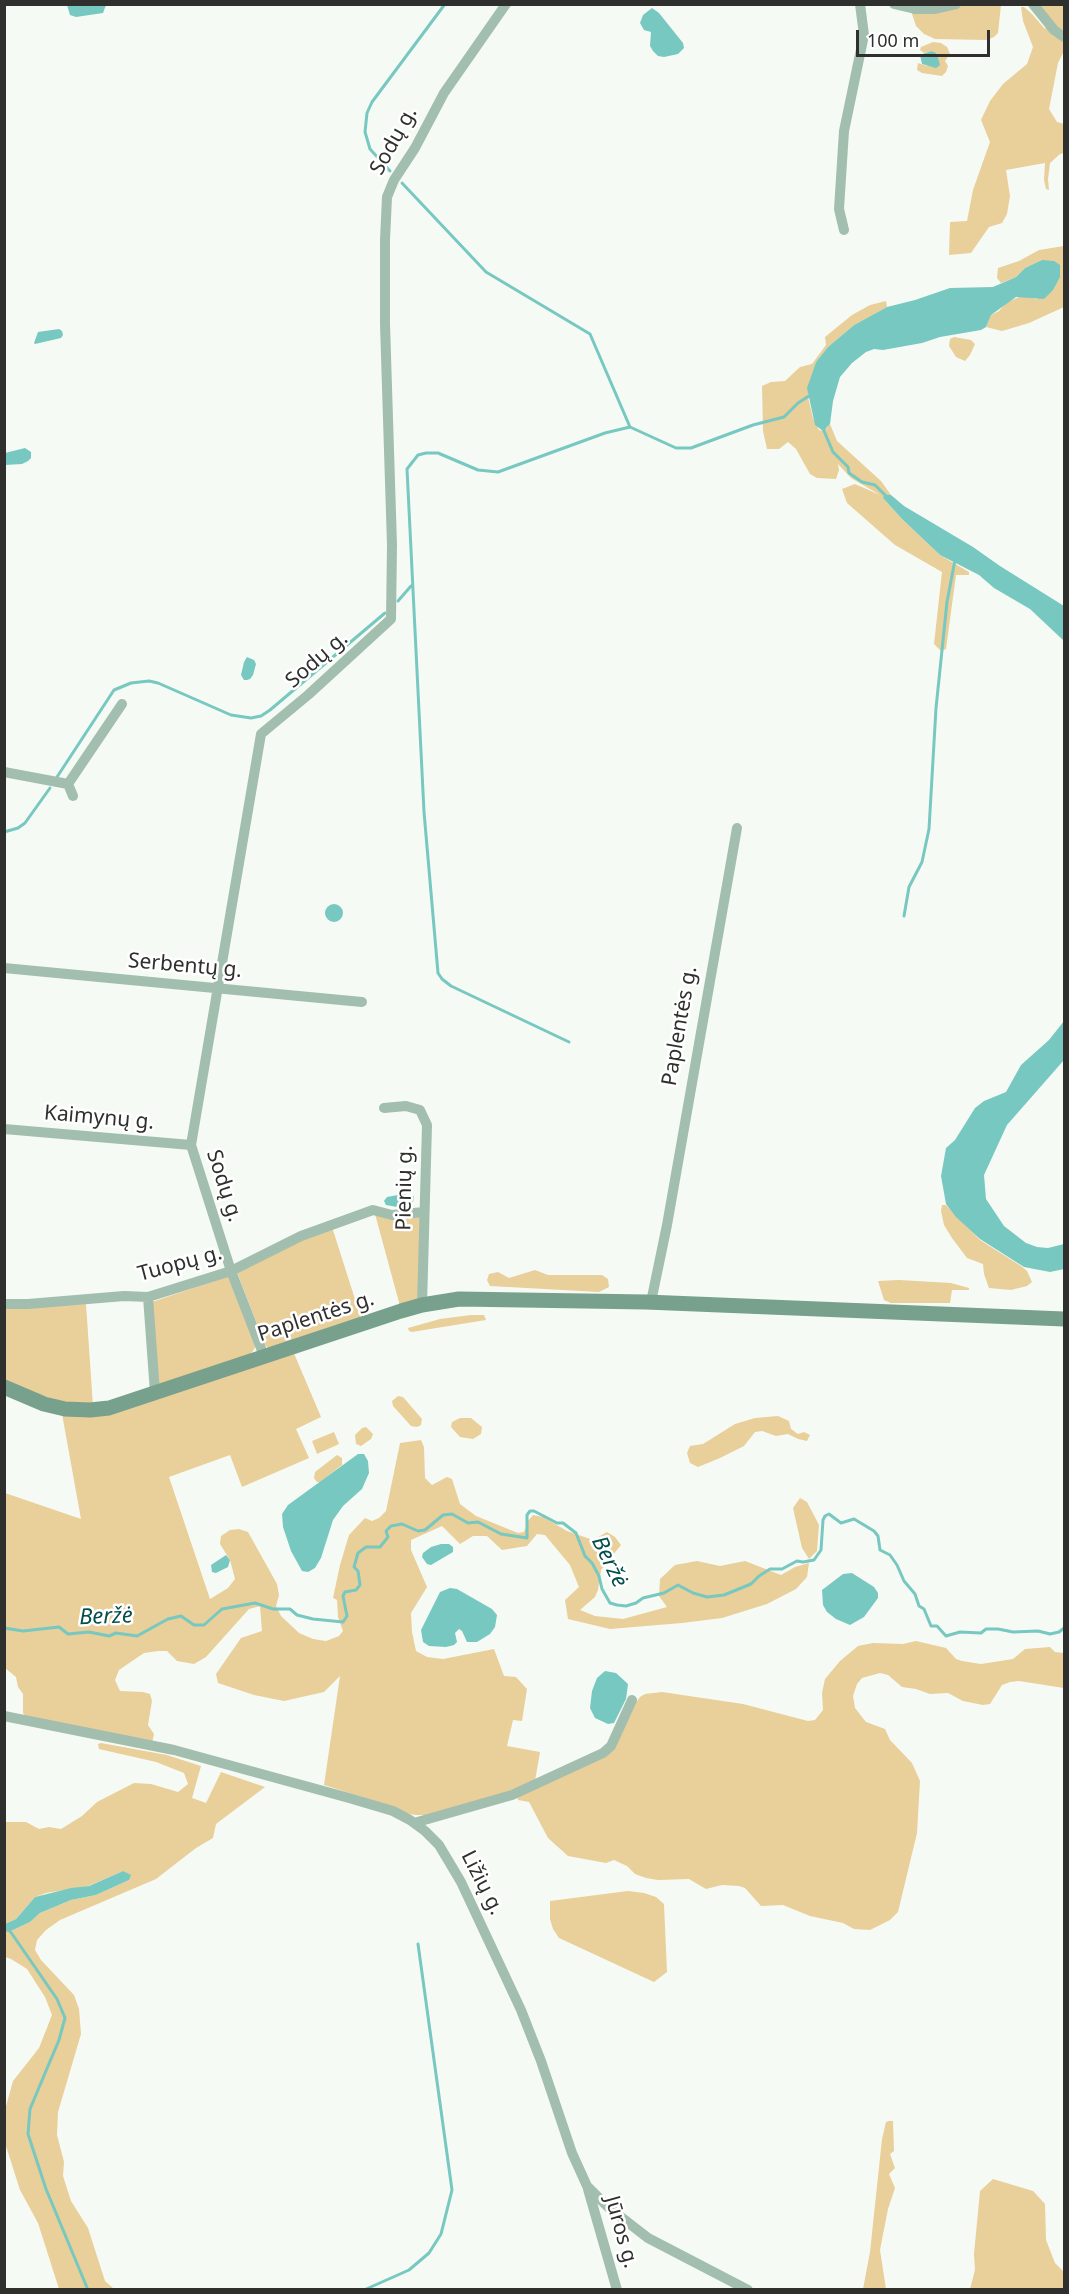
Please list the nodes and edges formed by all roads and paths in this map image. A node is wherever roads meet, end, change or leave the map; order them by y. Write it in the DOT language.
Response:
graph roads {
  1 [pos="506,4"];
  2 [pos="861,4"];
  3 [pos="894,4"];
  4 [pos="956,4"];
  5 [pos="1033,4"];
  6 [pos="1065,37"];
  7 [pos="844,230"];
  8 [pos="122,704"];
  9 [pos="4,772"];
  10 [pos="68,784"];
  11 [pos="73,796"];
  12 [pos="737,828"];
  13 [pos="4,968"];
  14 [pos="217,990"];
  15 [pos="362,1002"];
  16 [pos="384,1108"];
  17 [pos="4,1129"];
  18 [pos="191,1145"];
  19 [pos="424,1212"];
  20 [pos="231,1271"];
  21 [pos="148,1297"];
  22 [pos="651,1302"];
  23 [pos="4,1304"];
  24 [pos="422,1305"];
  25 [pos="1065,1319"];
  26 [pos="264,1356"];
  27 [pos="4,1387"];
  28 [pos="155,1393"];
  29 [pos="632,1700"];
  30 [pos="4,1716"];
  31 [pos="414,1823"];
  32 [pos="587,2186"];
  33 [pos="617,2289"];
  34 [pos="748,2289"];
  1 -- 14 [label="street, Sodų g."];
  2 -- 7 [label="street"];
  3 -- 4 [label="street"];
  5 -- 6 [label="street"];
  8 -- 10 [label="street"];
  9 -- 10 [label="street"];
  10 -- 11 [label="street"];
  12 -- 22 [label="street, Paplentės g."];
  13 -- 14 [label="street, Serbentų g."];
  14 -- 15 [label="street, Serbentų g."];
  14 -- 18 [label="street, Sodų g."];
  16 -- 19 [label="street, Pienių g."];
  17 -- 18 [label="street, Kaimynų g."];
  18 -- 20 [label="street, Sodų g."];
  19 -- 20 [label="street, Tuopų g."];
  19 -- 24 [label="street, Pienių g."];
  20 -- 21 [label="street, Tuopų g."];
  20 -- 26 [label="street, Sodų g."];
  21 -- 23 [label="street, Tuopų g."];
  21 -- 28 [label="street"];
  22 -- 24 [label="main road, Paplentės g."];
  22 -- 25 [label="main road, Paplentės g."];
  24 -- 26 [label="main road, Paplentės g."];
  26 -- 28 [label="main road, Paplentės g."];
  27 -- 28 [label="main road, Paplentės g."];
  29 -- 31 [label="street"];
  30 -- 31 [label="street, Ližių g."];
  31 -- 32 [label="street, Ližių g."];
  32 -- 33 [label="street, Jūros g."];
  32 -- 34 [label="street, Ližių g."];
}
